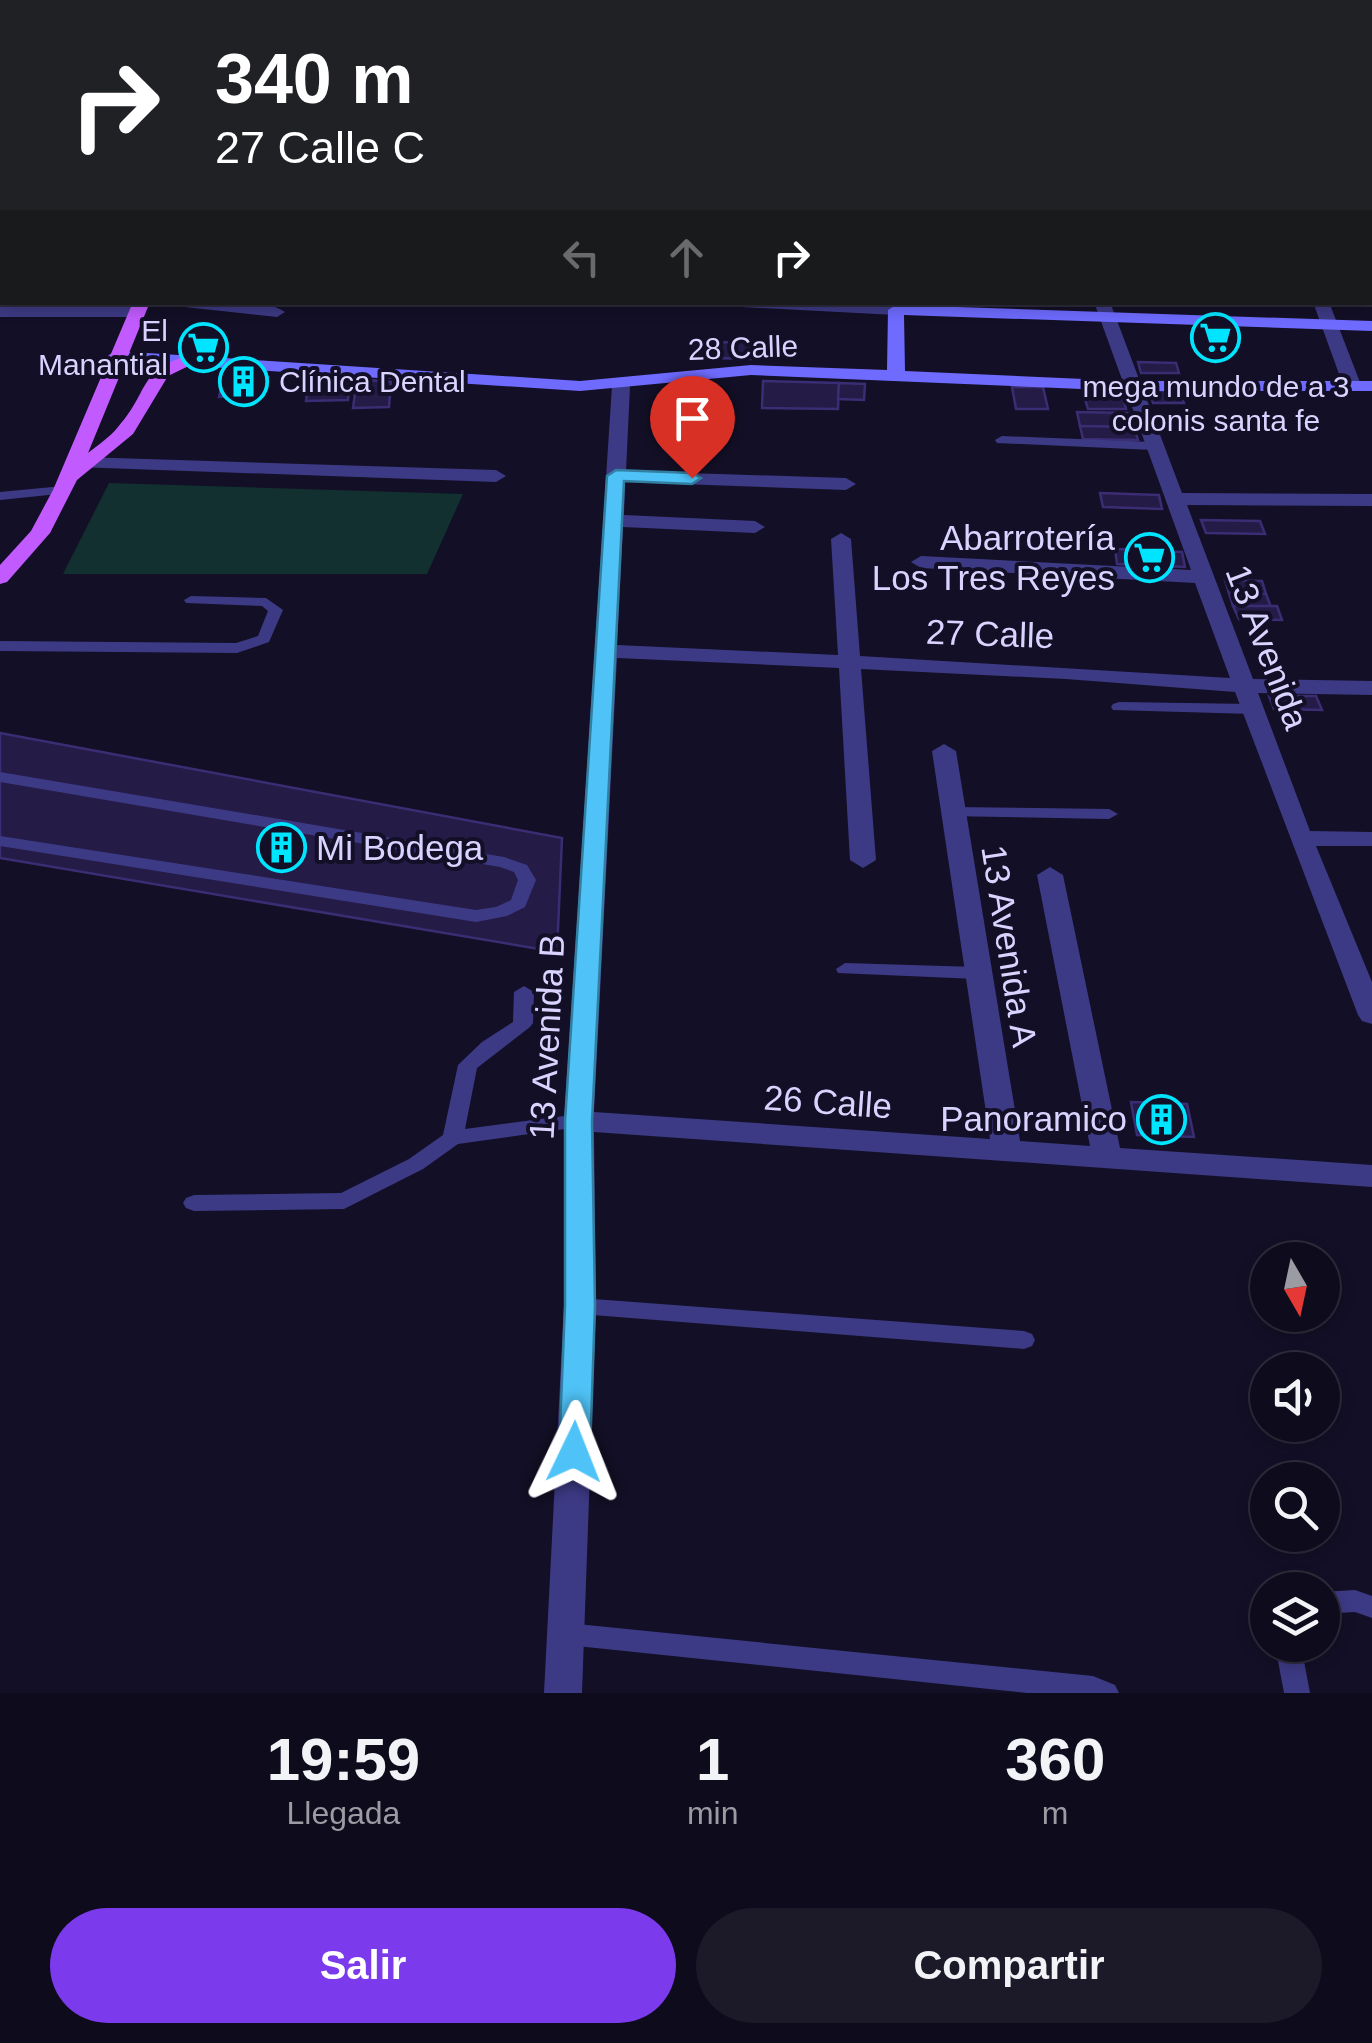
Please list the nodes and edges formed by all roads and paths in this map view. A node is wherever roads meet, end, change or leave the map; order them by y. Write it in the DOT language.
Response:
graph roads {
  1 [pos="213,305"];
  2 [pos="857,305"];
  3 [pos="1322,305"];
  4 [pos="896,306"];
  5 [pos="139,307"];
  6 [pos="1104,310"];
  7 [pos="0,312"];
  8 [pos="277,312"];
  9 [pos="1330,325"];
  10 [pos="1372,326"];
  11 [pos="116,356"];
  12 [pos="194,358"];
  13 [pos="896,378"];
  14 [pos="1362,385"];
  15 [pos="621,386"];
  16 [pos="1130,386"];
  17 [pos="1002,440"];
  18 [pos="1153,446"];
  19 [pos="83,463"];
  20 [pos="496,476"];
  21 [pos="616,476"];
  22 [pos="846,484"];
  23 [pos="64,488"];
  24 [pos="0,496"];
  25 [pos="1173,499"];
  26 [pos="1372,500"];
  27 [pos="613,522"];
  28 [pos="756,527"];
  29 [pos="840,539"];
  30 [pos="921,562"];
  31 [pos="1203,577"];
  32 [pos="0,578"];
  33 [pos="192,600"];
  34 [pos="0,646"];
  35 [pos="606,651"];
  36 [pos="851,663"];
  37 [pos="1245,686"];
  38 [pos="1372,688"];
  39 [pos="1119,707"];
  40 [pos="1254,709"];
  41 [pos="944,752"];
  42 [pos="0,777"];
  43 [pos="952,812"];
  44 [pos="1109,814"];
  45 [pos="1300,838"];
  46 [pos="1372,839"];
  47 [pos="0,841"];
  48 [pos="863,860"];
  49 [pos="1050,875"];
  50 [pos="846,969"];
  51 [pos="976,972"];
  52 [pos="524,992"];
  53 [pos="1372,1015"];
  54 [pos="579,1121"];
  55 [pos="453,1138"];
  56 [pos="1007,1152"];
  57 [pos="1108,1158"];
  58 [pos="1372,1176"];
  59 [pos="194,1203"];
  60 [pos="580,1306"];
  61 [pos="1024,1340"];
  62 [pos="1340,1602"];
  63 [pos="1372,1607"];
  64 [pos="567,1634"];
  65 [pos="1291,1662"];
  66 [pos="1100,1690"];
  67 [pos="562,1693"];
  68 [pos="1297,1693"];
  1 -- 8 [label="street"];
  2 -- 4 [label="street"];
  3 -- 9 [label="street"];
  4 -- 6 [label="main road"];
  4 -- 13 [label="main road"];
  5 -- 7 [label="street"];
  5 -- 11 [label="main road"];
  6 -- 9 [label="main road"];
  6 -- 16 [label="street, 13 Avenida"];
  9 -- 10 [label="main road"];
  9 -- 14 [label="street"];
  11 -- 12 [label="main road, 28 Calle"];
  11 -- 23 [label="main road"];
  12 -- 15 [label="main road, 28 Calle"];
  12 -- 19 [label="main road"];
  13 -- 15 [label="main road, 28 Calle"];
  13 -- 16 [label="main road, 28 Calle"];
  14 -- 16 [label="main road, 28 Calle"];
  15 -- 21 [label="street, 13 Avenida B"];
  16 -- 18 [label="street, 13 Avenida"];
  17 -- 18 [label="lane"];
  18 -- 25 [label="street, 13 Avenida"];
  19 -- 20 [label="street"];
  19 -- 23 [label="main road"];
  21 -- 22 [label="street"];
  21 -- 27 [label="street, 13 Avenida B"];
  23 -- 24 [label="lane"];
  23 -- 32 [label="main road"];
  25 -- 26 [label="street"];
  25 -- 31 [label="street, 13 Avenida"];
  27 -- 28 [label="street"];
  27 -- 35 [label="street, 13 Avenida B"];
  29 -- 36 [label="street"];
  30 -- 31 [label="street"];
  31 -- 37 [label="street, 13 Avenida"];
  33 -- 34 [label="lane"];
  35 -- 36 [label="street, 27 Calle"];
  35 -- 54 [label="street, 13 Avenida B"];
  36 -- 37 [label="street, 27 Calle"];
  36 -- 48 [label="street"];
  37 -- 38 [label="street, 27 Calle"];
  37 -- 40 [label="street, 13 Avenida"];
  39 -- 40 [label="lane"];
  40 -- 45 [label="street, 13 Avenida"];
  41 -- 43 [label="street, 13 Avenida A"];
  42 -- 47 [label="lane"];
  43 -- 44 [label="lane"];
  43 -- 51 [label="street, 13 Avenida A"];
  45 -- 46 [label="street"];
  45 -- 53 [label="street, 13 Avenida"];
  49 -- 57 [label="street"];
  50 -- 51 [label="lane"];
  51 -- 56 [label="street, 13 Avenida A"];
  52 -- 55 [label="lane"];
  54 -- 55 [label="lane"];
  54 -- 56 [label="street, 26 Calle"];
  54 -- 60 [label="street, 13 Avenida B"];
  55 -- 59 [label="lane"];
  56 -- 57 [label="street, 26 Calle"];
  57 -- 58 [label="street, 26 Calle"];
  60 -- 61 [label="lane"];
  60 -- 64 [label="street, 13 Avenida B"];
  62 -- 63 [label="lane"];
  64 -- 66 [label="lane"];
  64 -- 67 [label="street, 13 Avenida B"];
  65 -- 68 [label="lane"];
}
